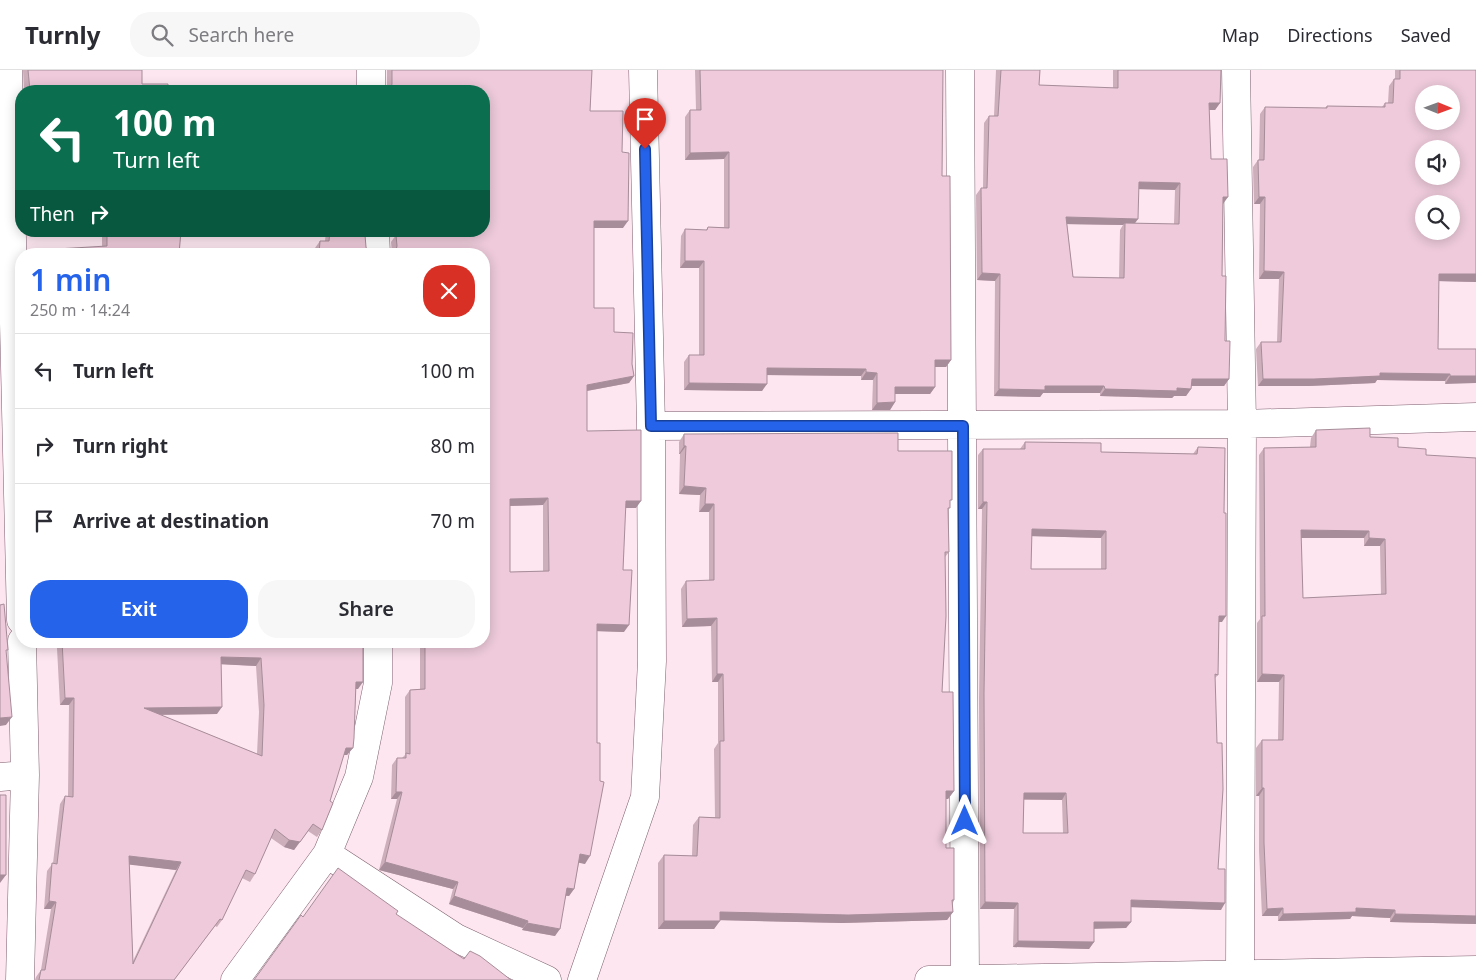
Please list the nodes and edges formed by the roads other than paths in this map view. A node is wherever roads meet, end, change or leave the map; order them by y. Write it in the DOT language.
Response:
graph roads {
  1 [pos="8,70"];
  2 [pos="371,70"];
  3 [pos="643,70"];
  4 [pos="960,70"];
  5 [pos="1236,70"];
  6 [pos="371,85"];
  7 [pos="15,366"];
  8 [pos="1476,418"];
  9 [pos="1242,424"];
  10 [pos="651,426"];
  11 [pos="963,426"];
  12 [pos="22,648"];
  13 [pos="378,648"];
  14 [pos="13,776"];
  15 [pos="326,854"];
  16 [pos="1476,970"];
  17 [pos="1240,974"];
  18 [pos="965,979"];
  19 [pos="20,980"];
  20 [pos="235,980"];
  21 [pos="548,980"];
  22 [pos="582,980"];
  23 [pos="929,980"];
  1 -- 7 [label="street"];
  2 -- 6 [label="street"];
  3 -- 10 [label="street"];
  4 -- 11 [label="street"];
  5 -- 9 [label="street"];
  8 -- 9 [label="street"];
  9 -- 11 [label="street"];
  9 -- 17 [label="street"];
  10 -- 11 [label="street"];
  10 -- 22 [label="street"];
  11 -- 18 [label="street"];
  12 -- 14 [label="street"];
  13 -- 15 [label="street"];
  14 -- 19 [label="street"];
  15 -- 20 [label="street"];
  15 -- 21 [label="street"];
  16 -- 17 [label="street"];
  17 -- 18 [label="street"];
  18 -- 23 [label="street"];
}
